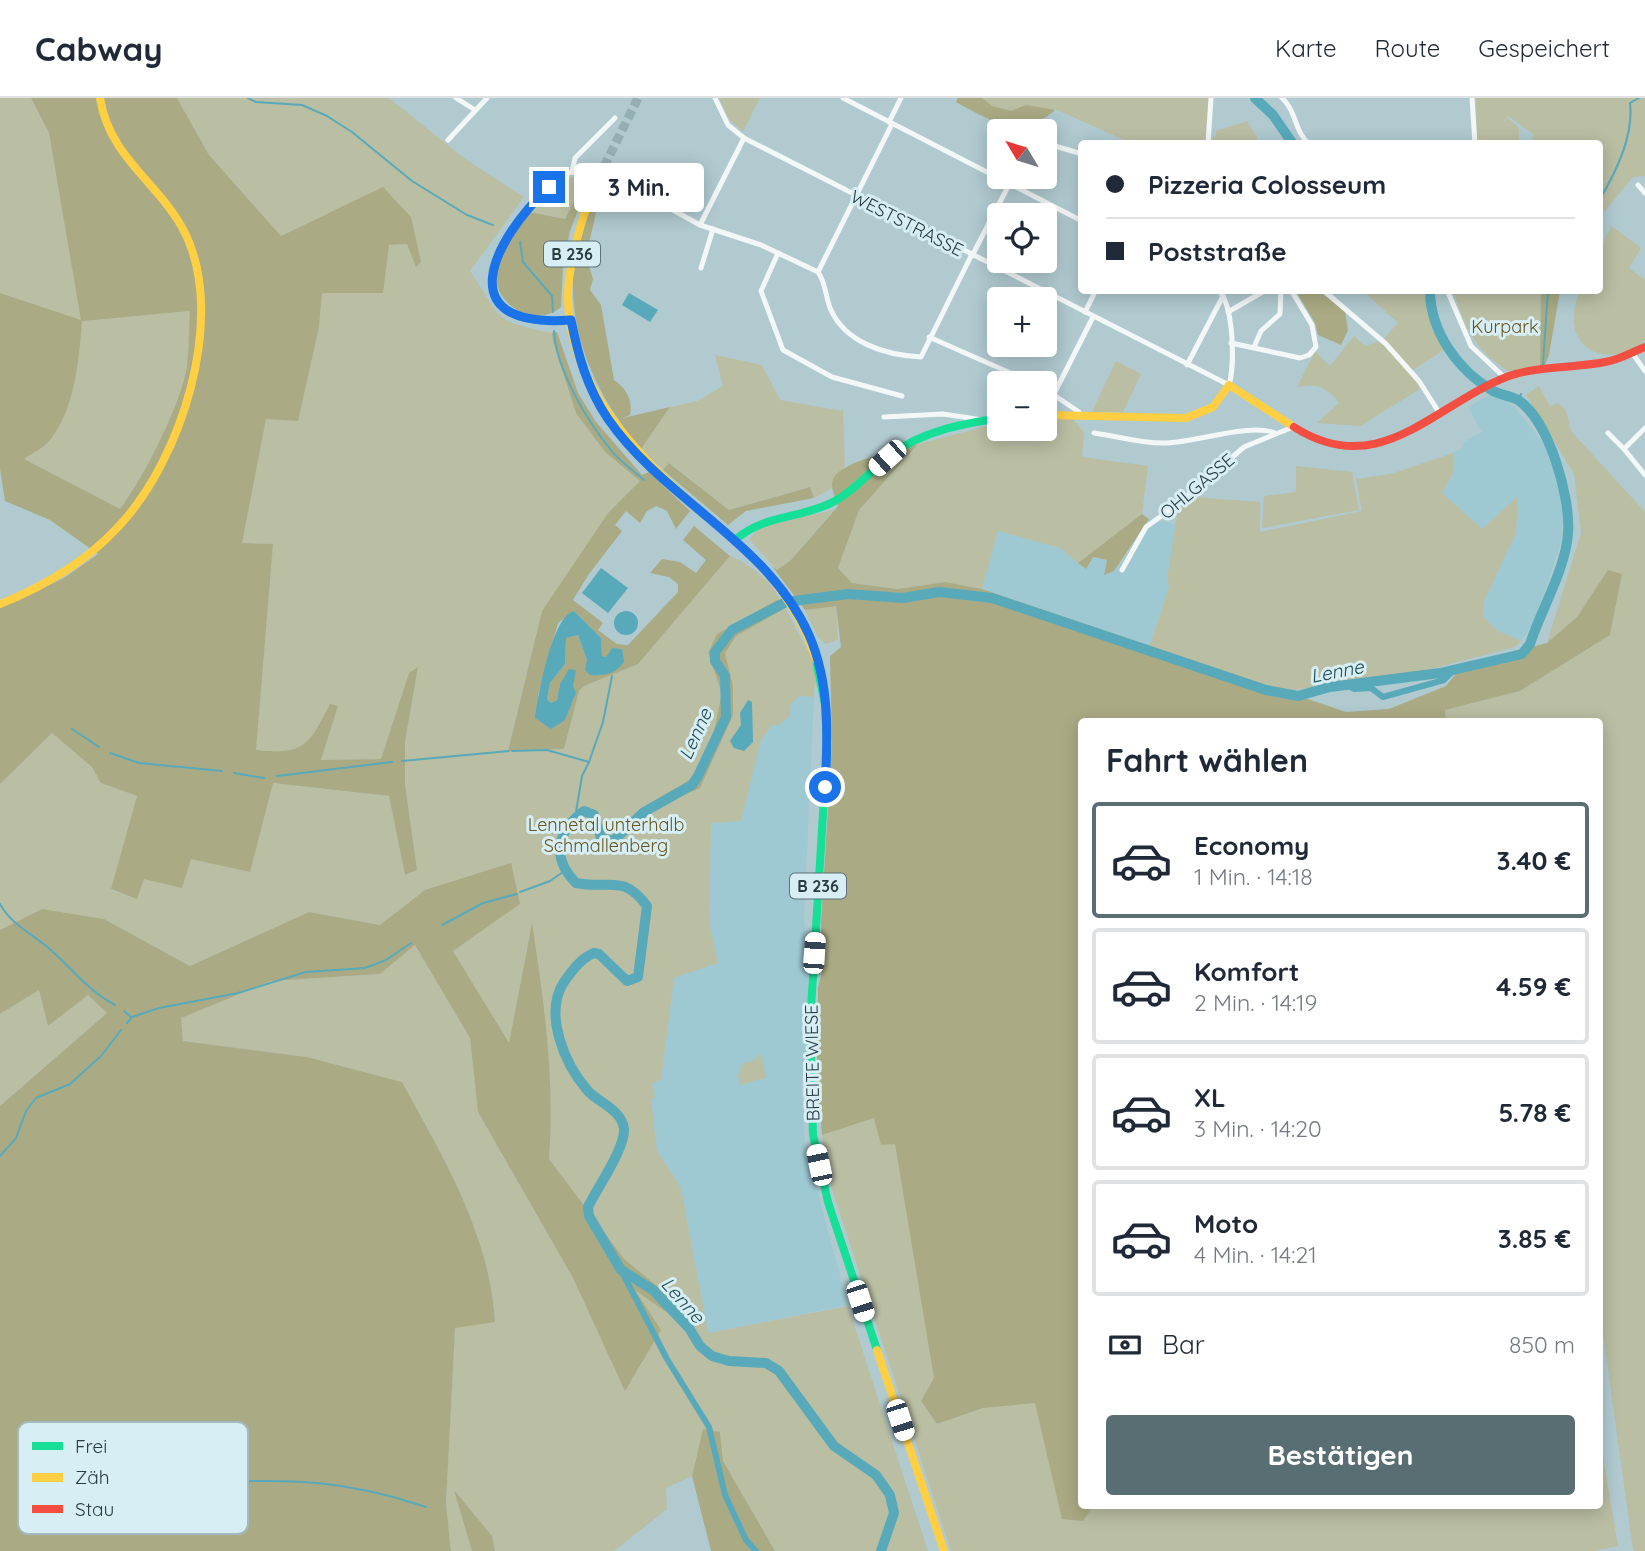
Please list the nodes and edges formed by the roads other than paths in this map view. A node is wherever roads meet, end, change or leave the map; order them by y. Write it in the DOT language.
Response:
graph roads {
  1 [pos="100,98"];
  2 [pos="456,98"];
  3 [pos="486,98"];
  4 [pos="715,98"];
  5 [pos="843,98"];
  6 [pos="901,98"];
  7 [pos="1211,98"];
  8 [pos="1282,98"];
  9 [pos="1472,98"];
  10 [pos="475,110"];
  11 [pos="615,118"];
  12 [pos="890,123"];
  13 [pos="744,138"];
  14 [pos="448,140"];
  15 [pos="1208,140"];
  16 [pos="1305,140"];
  17 [pos="1475,140"];
  18 [pos="1057,147"];
  19 [pos="1078,153"];
  20 [pos="572,172"];
  21 [pos="987,172"];
  22 [pos="1638,185"];
  23 [pos="1007,189"];
  24 [pos="1020,189"];
  25 [pos="592,191"];
  26 [pos="1645,193"];
  27 [pos="856,196"];
  28 [pos="1078,219"];
  29 [pos="700,225"];
  30 [pos="713,229"];
  31 [pos="778,253"];
  32 [pos="972,256"];
  33 [pos="701,268"];
  34 [pos="817,272"];
  35 [pos="1094,294"];
  36 [pos="1259,294"];
  37 [pos="1281,294"];
  38 [pos="1294,294"];
  39 [pos="1328,294"];
  40 [pos="1449,294"];
  41 [pos="1223,296"];
  42 [pos="1085,312"];
  43 [pos="1228,312"];
  44 [pos="1093,317"];
  45 [pos="571,320"];
  46 [pos="929,337"];
  47 [pos="1231,343"];
  48 [pos="1254,347"];
  49 [pos="1645,347"];
  50 [pos="1633,354"];
  51 [pos="1187,365"];
  52 [pos="1006,371"];
  53 [pos="1645,371"];
  54 [pos="1503,380"];
  55 [pos="1229,385"];
  56 [pos="1057,388"];
  57 [pos="902,396"];
  58 [pos="1057,398"];
  59 [pos="1440,414"];
  60 [pos="1057,415"];
  61 [pos="1079,416"];
  62 [pos="884,417"];
  63 [pos="986,421"];
  64 [pos="1293,427"];
  65 [pos="1645,428"];
  66 [pos="1094,433"];
  67 [pos="1275,433"];
  68 [pos="1608,433"];
  69 [pos="1624,449"];
  70 [pos="1645,474"];
  71 [pos="735,540"];
  72 [pos="1122,570"];
  73 [pos="0,604"];
  74 [pos="944,1551"];
  1 -- 73 [label="main road"];
  2 -- 10 [label="street"];
  3 -- 10 [label="street"];
  4 -- 13 [label="street, WESTSTRASSE"];
  5 -- 12 [label="street"];
  6 -- 12 [label="street"];
  7 -- 15 [label="street"];
  8 -- 16 [label="street"];
  9 -- 17 [label="street"];
  10 -- 14 [label="street"];
  11 -- 20 [label="street"];
  12 -- 21 [label="street"];
  12 -- 27 [label="street"];
  13 -- 27 [label="street, WESTSTRASSE"];
  13 -- 29 [label="street"];
  18 -- 19 [label="street"];
  20 -- 29 [label="street"];
  20 -- 45 [label="street"];
  22 -- 26 [label="street"];
  23 -- 32 [label="street"];
  24 -- 28 [label="street"];
  25 -- 45 [label="main road, B 236"];
  27 -- 32 [label="street, WESTSTRASSE"];
  27 -- 34 [label="street"];
  29 -- 30 [label="street"];
  30 -- 31 [label="street"];
  30 -- 33 [label="street"];
  31 -- 34 [label="street"];
  31 -- 57 [label="street"];
  32 -- 42 [label="street, WESTSTRASSE"];
  32 -- 46 [label="street"];
  34 -- 46 [label="street"];
  35 -- 42 [label="street"];
  36 -- 43 [label="street"];
  37 -- 48 [label="street"];
  38 -- 48 [label="street"];
  39 -- 59 [label="street"];
  40 -- 54 [label="street"];
  41 -- 43 [label="street"];
  41 -- 51 [label="street"];
  42 -- 44 [label="street, WESTSTRASSE"];
  43 -- 47 [label="street"];
  44 -- 51 [label="street, WESTSTRASSE"];
  44 -- 56 [label="street"];
  45 -- 71 [label="main road, B 236"];
  46 -- 52 [label="street"];
  47 -- 48 [label="street"];
  47 -- 55 [label="street"];
  49 -- 50 [label="main road"];
  50 -- 53 [label="street"];
  50 -- 54 [label="main road"];
  51 -- 55 [label="street, WESTSTRASSE"];
  54 -- 59 [label="main road"];
  55 -- 61 [label="main road"];
  55 -- 64 [label="main road"];
  58 -- 61 [label="street"];
  59 -- 64 [label="main road"];
  60 -- 61 [label="main road"];
  62 -- 63 [label="street"];
  63 -- 71 [label="main road"];
  64 -- 67 [label="street, OHLGASSE"];
  65 -- 69 [label="street"];
  66 -- 67 [label="street"];
  67 -- 72 [label="street, OHLGASSE"];
  68 -- 69 [label="street"];
  69 -- 70 [label="street"];
  71 -- 74 [label="main road, BREITE WIESE / B 236"];
}
